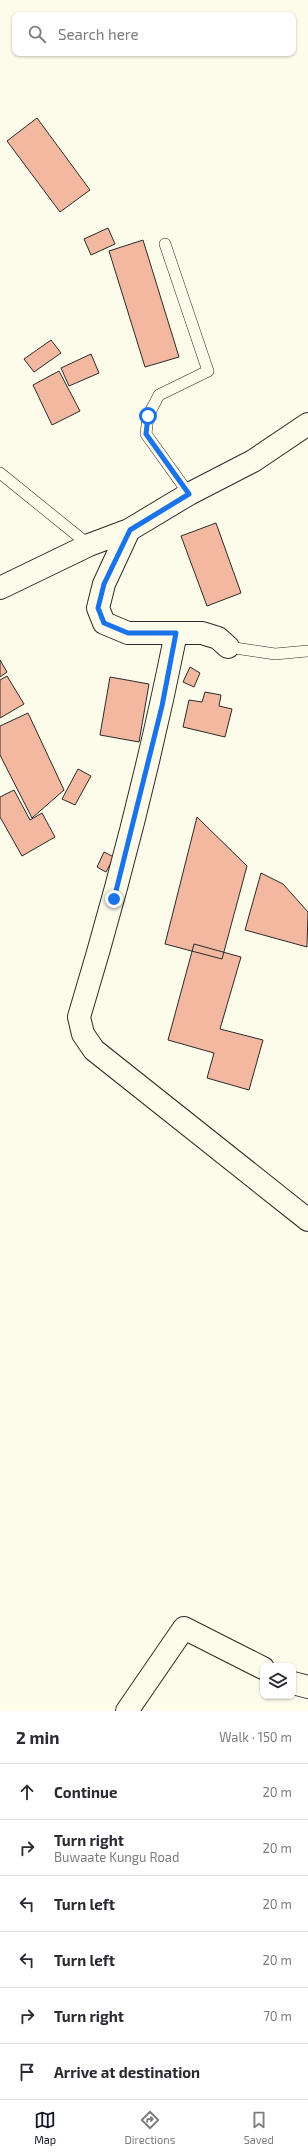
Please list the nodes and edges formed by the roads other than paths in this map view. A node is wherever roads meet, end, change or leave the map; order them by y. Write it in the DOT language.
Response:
graph roads {
  1 [pos="165,244"];
  2 [pos="308,424"];
  3 [pos="0,473"];
  4 [pos="189,494"];
  5 [pos="130,530"];
  6 [pos="89,545"];
  7 [pos="0,588"];
  8 [pos="176,633"];
  9 [pos="228,648"];
  10 [pos="308,651"];
  11 [pos="308,1220"];
  12 [pos="260,1666"];
  13 [pos="296,1684"];
  14 [pos="308,1687"];
  15 [pos="127,1711"];
  1 -- 4 [label="lane"];
  2 -- 4 [label="street"];
  3 -- 6 [label="lane"];
  4 -- 5 [label="street"];
  5 -- 6 [label="street"];
  5 -- 8 [label="street"];
  6 -- 7 [label="street"];
  8 -- 9 [label="street"];
  8 -- 11 [label="street"];
  9 -- 10 [label="lane"];
  12 -- 15 [label="street"];
  13 -- 14 [label="street"];
}
